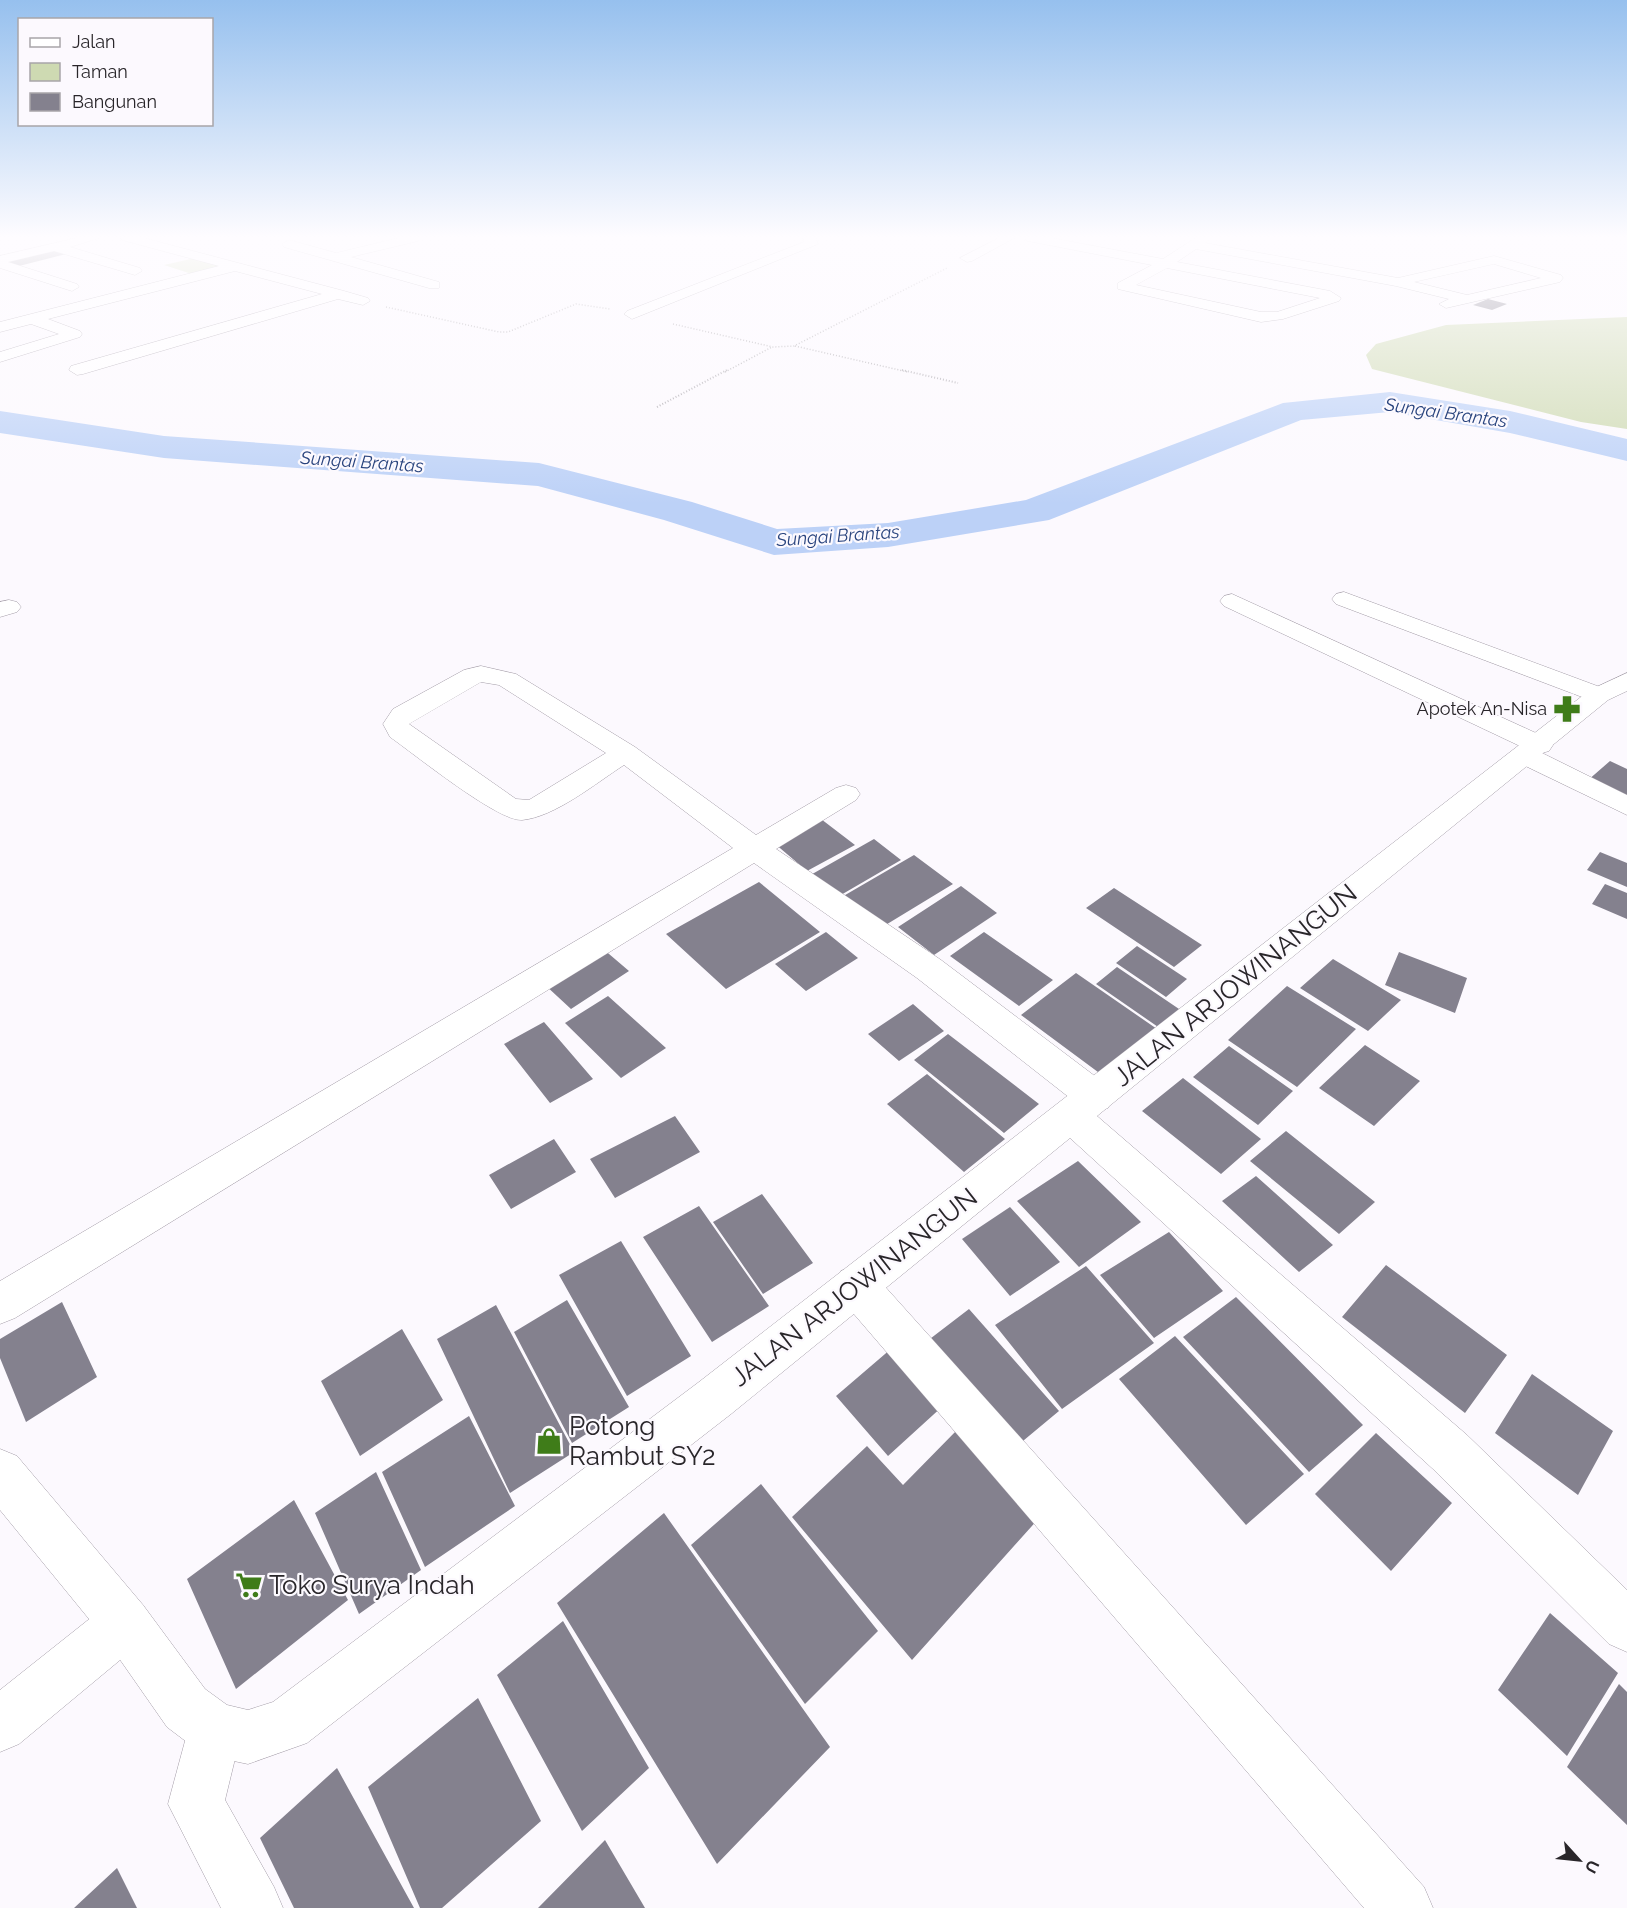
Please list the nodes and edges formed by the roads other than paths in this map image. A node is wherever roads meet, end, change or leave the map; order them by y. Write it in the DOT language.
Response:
graph roads {
  1 [pos="55,326"];
  2 [pos="229,326"];
  3 [pos="0,357"];
  4 [pos="77,370"];
  5 [pos="1344,599"];
  6 [pos="1232,601"];
  7 [pos="1613,688"];
  8 [pos="1532,750"];
  9 [pos="625,753"];
  10 [pos="846,794"];
  11 [pos="1627,806"];
  12 [pos="753,848"];
  13 [pos="1083,1107"];
  14 [pos="856,1285"];
  15 [pos="0,1304"];
  16 [pos="0,1473"];
  17 [pos="125,1623"];
  18 [pos="1627,1626"];
  19 [pos="0,1725"];
  20 [pos="216,1730"];
  21 [pos="253,1908"];
  22 [pos="1403,1908"];
  1 -- 3 [label="street"];
  2 -- 4 [label="street"];
  5 -- 7 [label="street"];
  6 -- 8 [label="street"];
  7 -- 8 [label="street, JALAN ARJOWINANGUN"];
  8 -- 11 [label="street"];
  8 -- 13 [label="street, JALAN ARJOWINANGUN"];
  9 -- 9 [label="street"];
  9 -- 12 [label="street"];
  10 -- 12 [label="street"];
  12 -- 13 [label="street"];
  12 -- 15 [label="street"];
  13 -- 14 [label="street, JALAN ARJOWINANGUN"];
  13 -- 18 [label="street"];
  14 -- 20 [label="street, JALAN ARJOWINANGUN"];
  14 -- 22 [label="street"];
  16 -- 17 [label="street, JALAN ARJOWINANGUN"];
  17 -- 19 [label="street"];
  17 -- 20 [label="street, JALAN ARJOWINANGUN"];
  20 -- 21 [label="street"];
}
